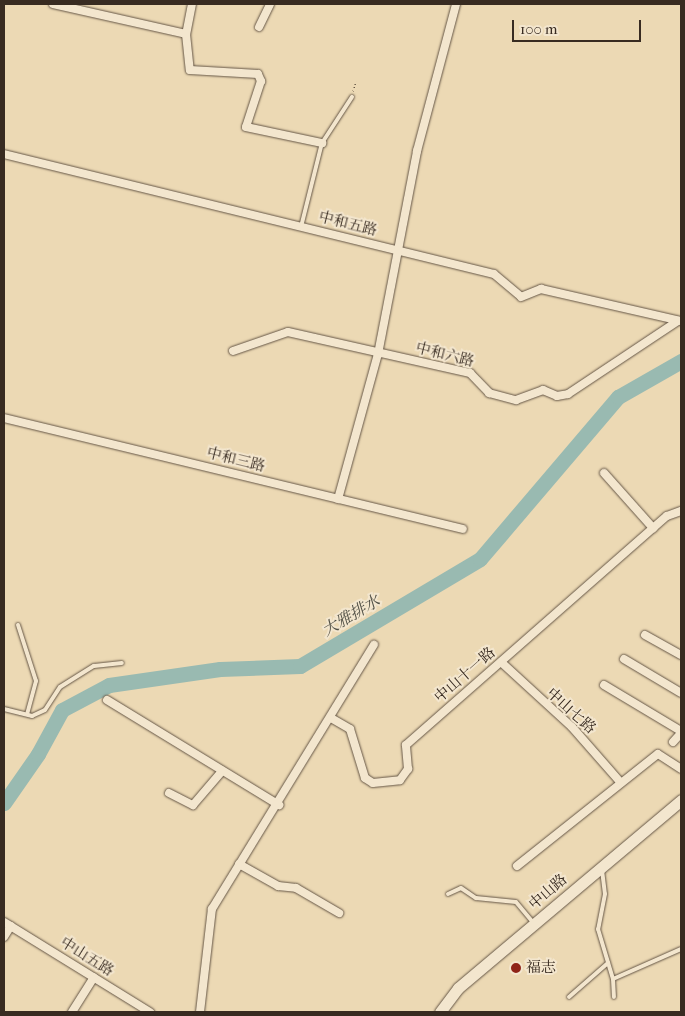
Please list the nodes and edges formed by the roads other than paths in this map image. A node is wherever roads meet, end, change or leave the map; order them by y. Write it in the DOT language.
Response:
graph roads {
  1 [pos="53,4"];
  2 [pos="192,4"];
  3 [pos="270,4"];
  4 [pos="456,4"];
  5 [pos="259,27"];
  6 [pos="186,34"];
  7 [pos="352,97"];
  8 [pos="322,143"];
  9 [pos="4,154"];
  10 [pos="301,227"];
  11 [pos="397,251"];
  12 [pos="680,321"];
  13 [pos="233,351"];
  14 [pos="378,354"];
  15 [pos="4,418"];
  16 [pos="604,473"];
  17 [pos="338,499"];
  18 [pos="681,511"];
  19 [pos="653,528"];
  20 [pos="463,529"];
  21 [pos="18,625"];
  22 [pos="645,634"];
  23 [pos="374,645"];
  24 [pos="681,656"];
  25 [pos="624,659"];
  26 [pos="501,662"];
  27 [pos="122,663"];
  28 [pos="604,685"];
  29 [pos="681,694"];
  30 [pos="107,700"];
  31 [pos="4,709"];
  32 [pos="27,714"];
  33 [pos="331,718"];
  34 [pos="681,732"];
  35 [pos="673,742"];
  36 [pos="681,769"];
  37 [pos="222,771"];
  38 [pos="621,783"];
  39 [pos="169,793"];
  40 [pos="681,800"];
  41 [pos="279,805"];
  42 [pos="240,864"];
  43 [pos="517,866"];
  44 [pos="601,866"];
  45 [pos="448,894"];
  46 [pos="339,914"];
  47 [pos="7,924"];
  48 [pos="534,924"];
  49 [pos="4,937"];
  50 [pos="681,949"];
  51 [pos="608,963"];
  52 [pos="94,978"];
  53 [pos="613,979"];
  54 [pos="569,997"];
  55 [pos="614,997"];
  56 [pos="72,1012"];
  57 [pos="150,1012"];
  58 [pos="200,1012"];
  59 [pos="440,1012"];
  1 -- 6 [label="street"];
  2 -- 6 [label="street"];
  3 -- 5 [label="street"];
  4 -- 11 [label="street"];
  6 -- 8 [label="street"];
  7 -- 8 [label="lane"];
  8 -- 10 [label="lane"];
  9 -- 10 [label="street, 中和五路"];
  10 -- 11 [label="street, 中和五路"];
  11 -- 12 [label="street, 中和五路"];
  11 -- 14 [label="street"];
  12 -- 14 [label="street, 中和六路"];
  13 -- 14 [label="street, 中和六路"];
  14 -- 17 [label="street"];
  15 -- 17 [label="street, 中和三路"];
  16 -- 19 [label="street"];
  17 -- 20 [label="street, 中和三路"];
  18 -- 19 [label="street, 中山十一路"];
  19 -- 26 [label="street, 中山十一路"];
  21 -- 32 [label="lane"];
  22 -- 24 [label="street"];
  23 -- 33 [label="street"];
  25 -- 29 [label="street"];
  26 -- 33 [label="street, 中山十一路"];
  26 -- 38 [label="street, 中山七路"];
  27 -- 32 [label="lane"];
  28 -- 34 [label="street"];
  30 -- 37 [label="street"];
  31 -- 32 [label="lane"];
  33 -- 41 [label="street"];
  34 -- 35 [label="street"];
  36 -- 38 [label="street"];
  37 -- 39 [label="street"];
  37 -- 41 [label="street"];
  38 -- 43 [label="street"];
  40 -- 44 [label="main road, 中山路"];
  41 -- 42 [label="street"];
  42 -- 46 [label="street"];
  42 -- 58 [label="street"];
  44 -- 48 [label="main road, 中山路"];
  44 -- 51 [label="lane"];
  45 -- 48 [label="lane"];
  47 -- 49 [label="street, 中山五路"];
  47 -- 52 [label="street, 中山五路"];
  48 -- 59 [label="main road, 中山路"];
  50 -- 53 [label="lane"];
  51 -- 53 [label="lane"];
  51 -- 54 [label="lane"];
  52 -- 56 [label="street"];
  52 -- 57 [label="street, 中山五路"];
  53 -- 55 [label="lane"];
}
